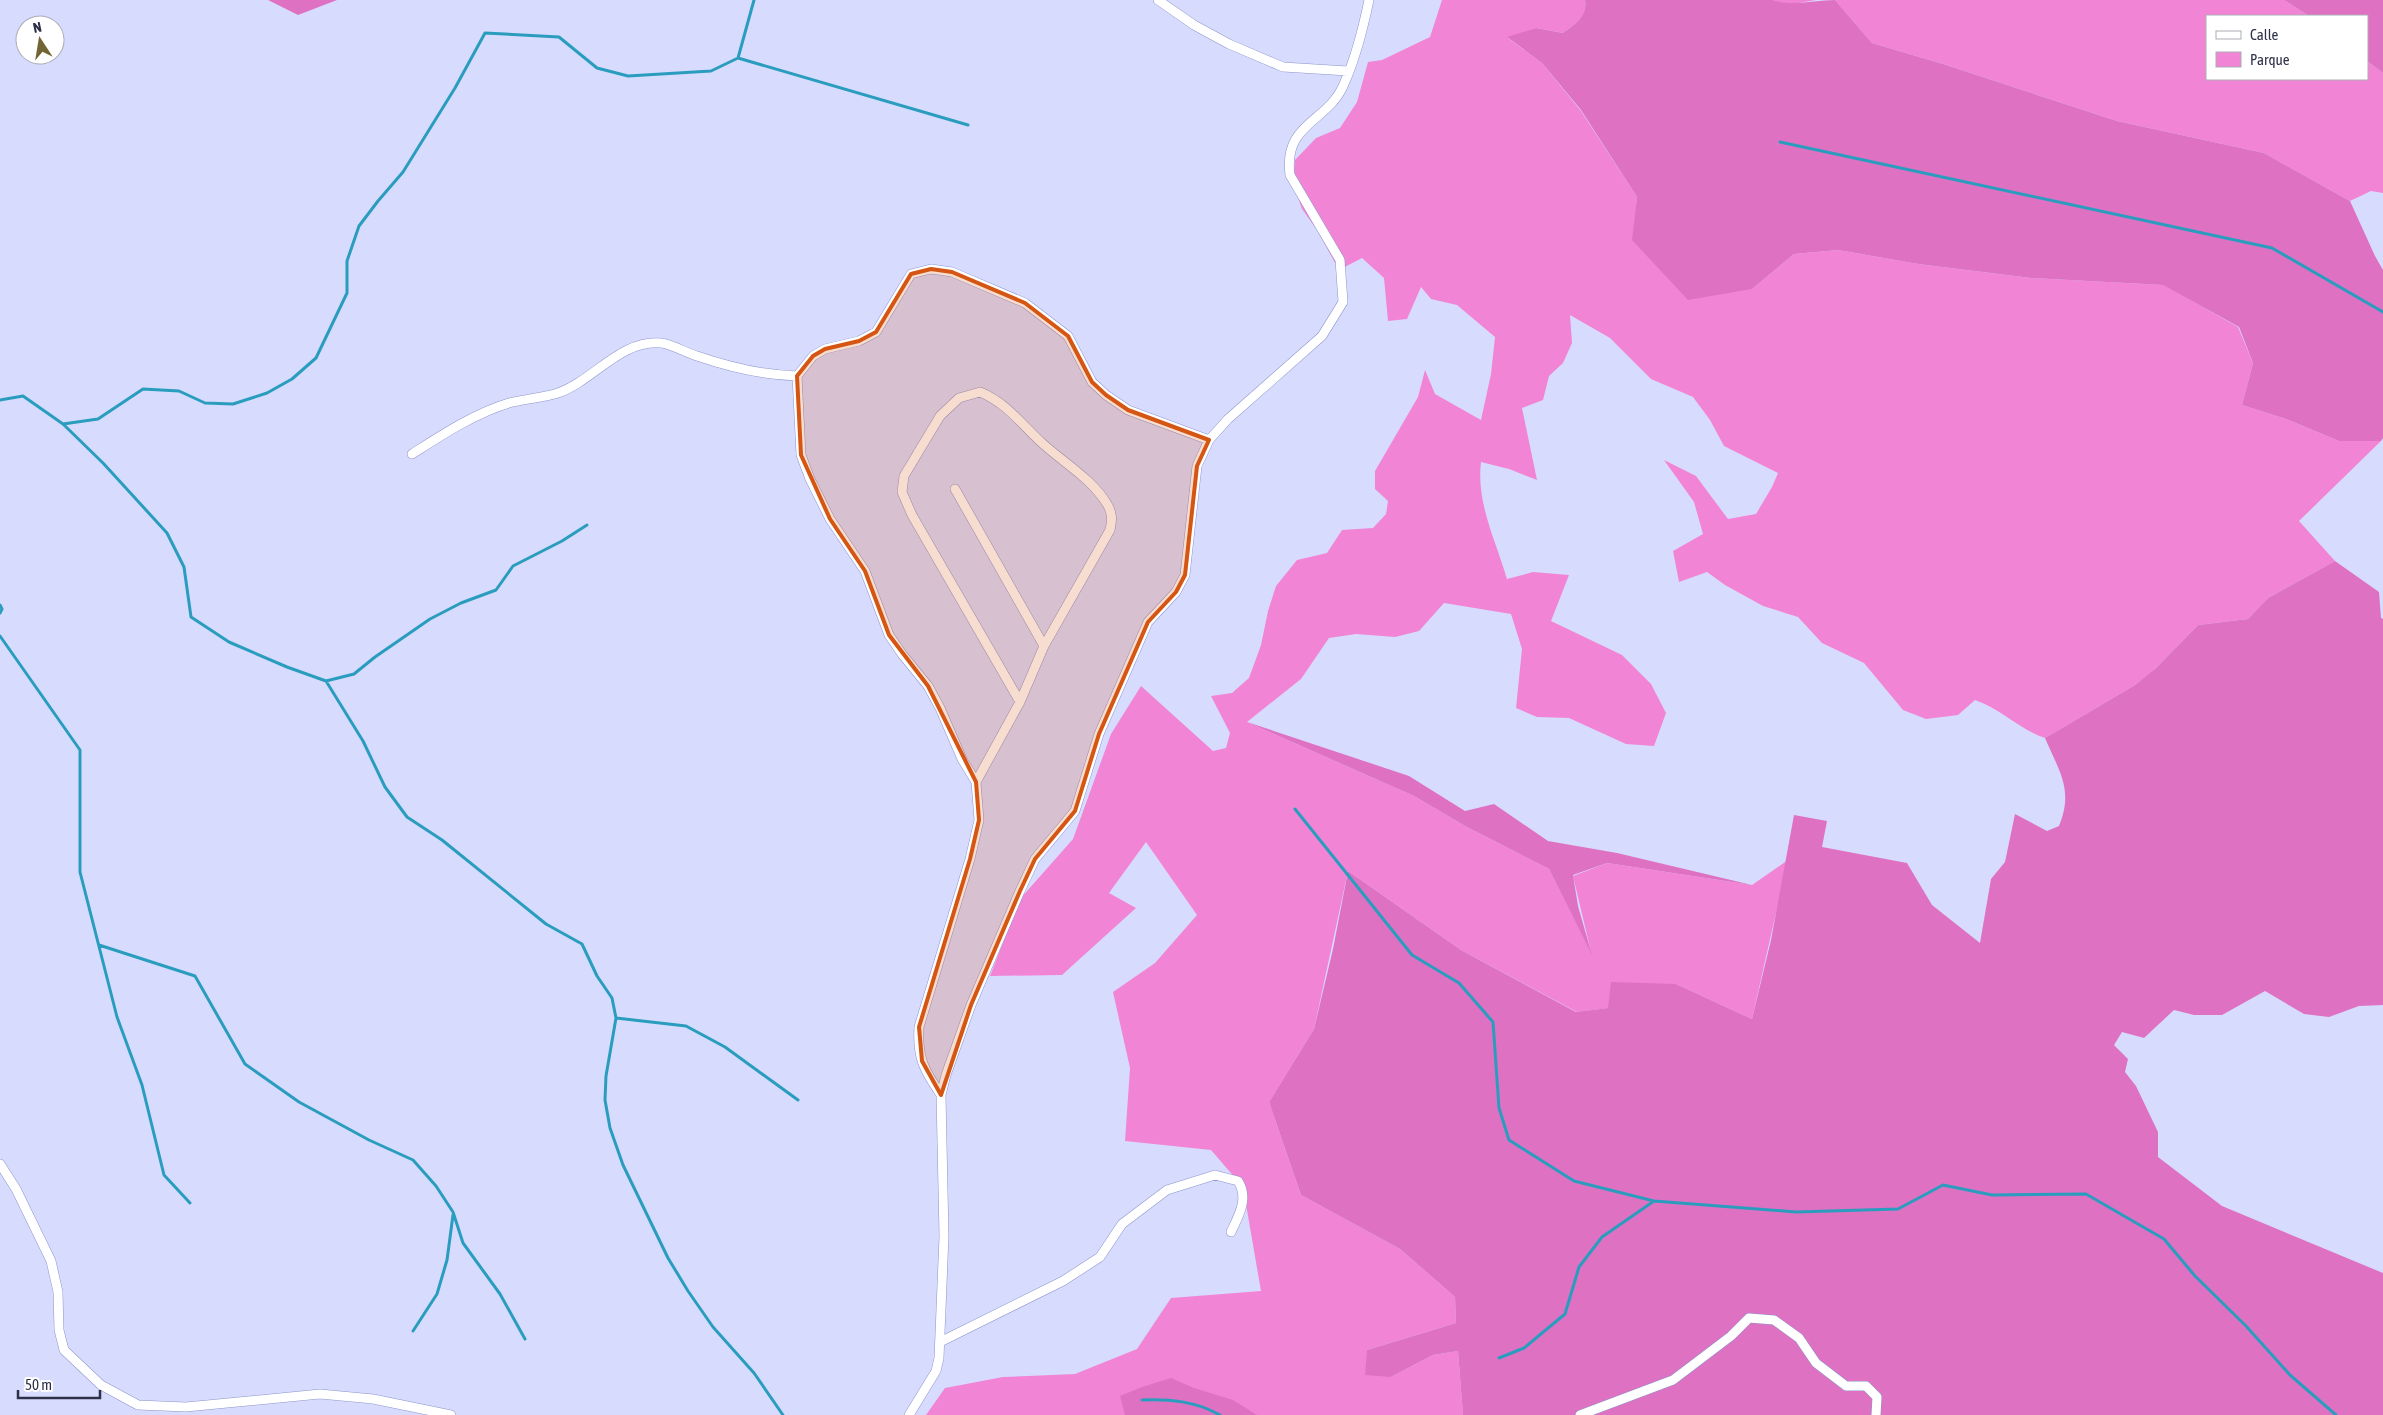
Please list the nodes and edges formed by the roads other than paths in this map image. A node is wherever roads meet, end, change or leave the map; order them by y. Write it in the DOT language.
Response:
graph roads {
  1 [pos="1158,0"];
  2 [pos="1369,0"];
  3 [pos="1348,71"];
  4 [pos="797,376"];
  5 [pos="1209,440"];
  6 [pos="412,454"];
  7 [pos="955,489"];
  8 [pos="1044,646"];
  9 [pos="1020,702"];
  10 [pos="976,782"];
  11 [pos="941,1095"];
  12 [pos="0,1164"];
  13 [pos="1231,1232"];
  14 [pos="940,1342"];
  15 [pos="451,1415"];
  16 [pos="909,1415"];
  17 [pos="1580,1415"];
  18 [pos="1876,1415"];
  1 -- 3 [label="street"];
  2 -- 3 [label="street"];
  3 -- 5 [label="street"];
  4 -- 5 [label="street"];
  4 -- 6 [label="street"];
  4 -- 10 [label="street"];
  5 -- 11 [label="street"];
  7 -- 8 [label="street"];
  8 -- 9 [label="street"];
  8 -- 9 [label="street"];
  9 -- 10 [label="street"];
  10 -- 11 [label="street"];
  11 -- 14 [label="street"];
  12 -- 15 [label="street"];
  13 -- 14 [label="street"];
  14 -- 16 [label="street"];
  17 -- 18 [label="street"];
}
